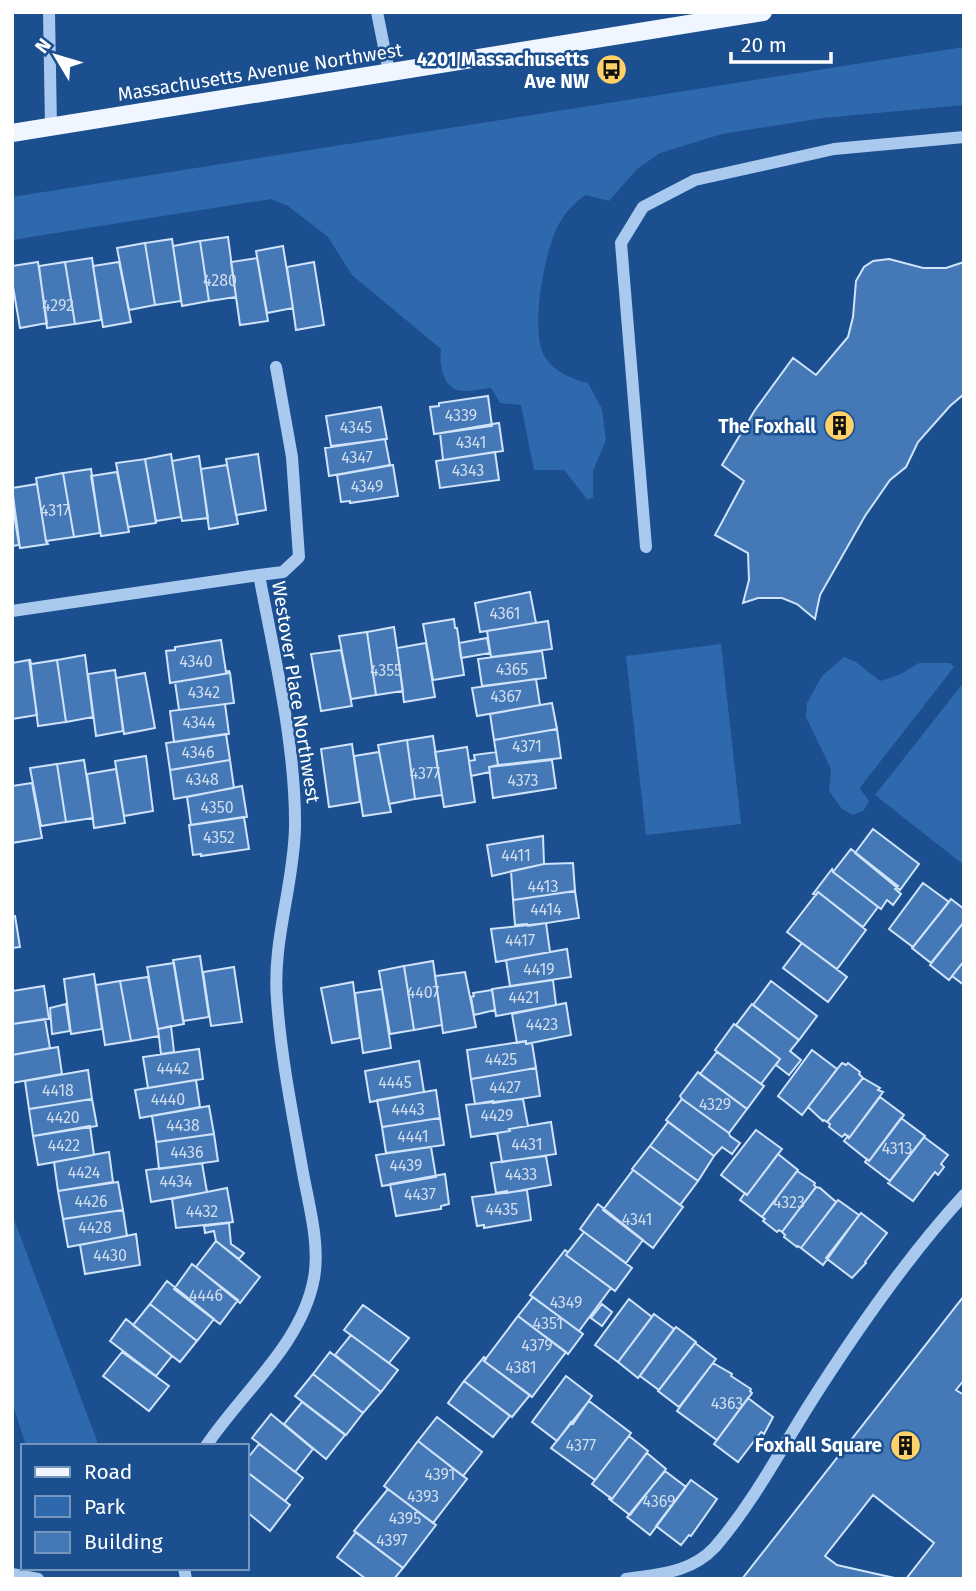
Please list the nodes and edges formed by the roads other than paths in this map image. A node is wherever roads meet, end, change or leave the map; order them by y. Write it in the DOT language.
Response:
graph roads {
  1 [pos="49,12"];
  2 [pos="377,12"];
  3 [pos="763,12"];
  4 [pos="718,16"];
  5 [pos="389,72"];
  6 [pos="51,127"];
  7 [pos="12,133"];
  8 [pos="964,137"];
  9 [pos="276,367"];
  10 [pos="646,547"];
  11 [pos="259,575"];
  12 [pos="12,611"];
  13 [pos="964,1195"];
  14 [pos="208,1444"];
  15 [pos="12,1574"];
  16 [pos="38,1579"];
  17 [pos="626,1579"];
  1 -- 6 [label="street"];
  2 -- 5 [label="street"];
  3 -- 4 [label="main road, Massachusetts Avenue Northwest"];
  4 -- 5 [label="main road, Massachusetts Avenue Northwest"];
  5 -- 6 [label="main road, Massachusetts Avenue Northwest"];
  6 -- 7 [label="main road, Massachusetts Avenue Northwest"];
  8 -- 10 [label="street"];
  9 -- 11 [label="street"];
  11 -- 12 [label="street, Westover Place Northwest"];
  11 -- 14 [label="street, Westover Place Northwest"];
  13 -- 17 [label="street"];
  15 -- 16 [label="street"];
}
